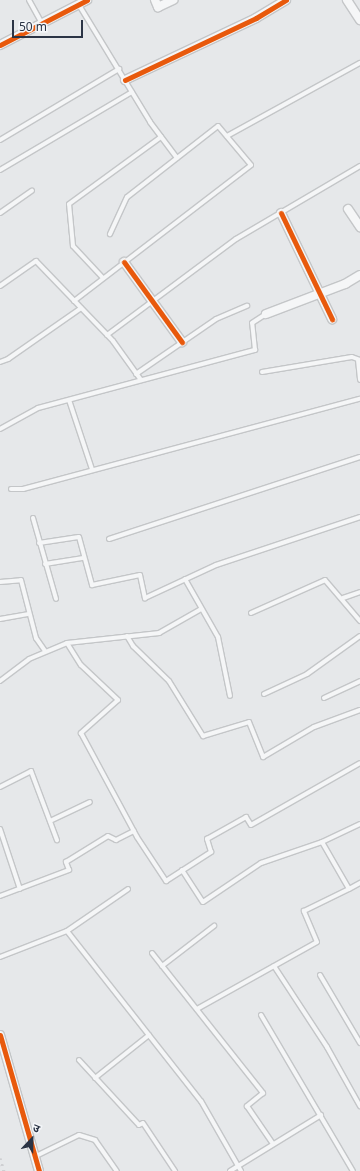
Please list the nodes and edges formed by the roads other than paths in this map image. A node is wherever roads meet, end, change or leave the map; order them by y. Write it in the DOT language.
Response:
graph roads {
  1 [pos="29,0"];
  2 [pos="87,0"];
  3 [pos="155,0"];
  4 [pos="173,0"];
  5 [pos="286,0"];
  6 [pos="348,0"];
  7 [pos="78,4"];
  8 [pos="360,20"];
  9 [pos="42,23"];
  10 [pos="0,45"];
  11 [pos="360,63"];
  12 [pos="119,69"];
  13 [pos="125,80"];
  14 [pos="132,92"];
  15 [pos="161,136"];
  16 [pos="227,136"];
  17 [pos="0,140"];
  18 [pos="177,158"];
  19 [pos="360,166"];
  20 [pos="0,170"];
  21 [pos="32,191"];
  22 [pos="348,209"];
  23 [pos="0,212"];
  24 [pos="281,213"];
  25 [pos="360,227"];
  26 [pos="110,234"];
  27 [pos="124,262"];
  28 [pos="360,275"];
  29 [pos="103,278"];
  30 [pos="0,286"];
  31 [pos="320,293"];
  32 [pos="74,300"];
  33 [pos="152,301"];
  34 [pos="248,306"];
  35 [pos="81,308"];
  36 [pos="266,314"];
  37 [pos="332,319"];
  38 [pos="107,335"];
  39 [pos="182,342"];
  40 [pos="359,360"];
  41 [pos="0,362"];
  42 [pos="262,372"];
  43 [pos="136,374"];
  44 [pos="141,380"];
  45 [pos="360,380"];
  46 [pos="360,399"];
  47 [pos="69,400"];
  48 [pos="0,429"];
  49 [pos="360,456"];
  50 [pos="92,469"];
  51 [pos="11,490"];
  52 [pos="360,517"];
  53 [pos="33,518"];
  54 [pos="109,539"];
  55 [pos="39,543"];
  56 [pos="84,558"];
  57 [pos="45,564"];
  58 [pos="185,579"];
  59 [pos="0,582"];
  60 [pos="360,592"];
  61 [pos="56,598"];
  62 [pos="344,598"];
  63 [pos="201,609"];
  64 [pos="252,613"];
  65 [pos="28,614"];
  66 [pos="0,619"];
  67 [pos="360,620"];
  68 [pos="127,636"];
  69 [pos="360,636"];
  70 [pos="68,643"];
  71 [pos="45,651"];
  72 [pos="0,681"];
  73 [pos="360,681"];
  74 [pos="264,694"];
  75 [pos="230,696"];
  76 [pos="324,698"];
  77 [pos="360,710"];
  78 [pos="360,763"];
  79 [pos="0,787"];
  80 [pos="90,802"];
  81 [pos="50,821"];
  82 [pos="360,824"];
  83 [pos="0,829"];
  84 [pos="134,831"];
  85 [pos="57,840"];
  86 [pos="322,842"];
  87 [pos="182,870"];
  88 [pos="360,883"];
  89 [pos="20,889"];
  90 [pos="128,889"];
  91 [pos="349,889"];
  92 [pos="0,896"];
  93 [pos="214,926"];
  94 [pos="67,931"];
  95 [pos="152,953"];
  96 [pos="0,958"];
  97 [pos="162,966"];
  98 [pos="274,966"];
  99 [pos="320,975"];
  100 [pos="197,1009"];
  101 [pos="261,1015"];
  102 [pos="0,1035"];
  103 [pos="149,1035"];
  104 [pos="360,1043"];
  105 [pos="79,1060"];
  106 [pos="95,1078"];
  107 [pos="360,1106"];
  108 [pos="321,1115"];
  109 [pos="273,1144"];
  110 [pos="34,1157"];
  111 [pos="238,1166"];
  112 [pos="39,1171"];
  113 [pos="117,1171"];
  114 [pos="175,1171"];
  115 [pos="230,1171"];
  116 [pos="241,1171"];
  117 [pos="353,1171"];
  1 -- 9 [label="lane"];
  2 -- 7 [label="street"];
  3 -- 4 [label="street"];
  5 -- 13 [label="street"];
  6 -- 8 [label="street"];
  7 -- 9 [label="street"];
  7 -- 12 [label="lane"];
  9 -- 10 [label="street"];
  11 -- 16 [label="lane"];
  12 -- 13 [label="lane"];
  12 -- 17 [label="lane"];
  13 -- 14 [label="lane"];
  14 -- 15 [label="lane"];
  14 -- 20 [label="lane"];
  15 -- 18 [label="lane"];
  15 -- 29 [label="lane"];
  16 -- 18 [label="lane"];
  16 -- 27 [label="lane"];
  18 -- 26 [label="lane"];
  19 -- 24 [label="lane"];
  21 -- 23 [label="lane"];
  22 -- 25 [label="street"];
  24 -- 31 [label="street"];
  24 -- 33 [label="lane"];
  27 -- 29 [label="lane"];
  27 -- 33 [label="street"];
  28 -- 31 [label="street"];
  29 -- 32 [label="lane"];
  30 -- 32 [label="lane"];
  31 -- 36 [label="street"];
  31 -- 37 [label="street"];
  32 -- 35 [label="lane"];
  33 -- 38 [label="lane"];
  33 -- 39 [label="street"];
  34 -- 39 [label="lane"];
  35 -- 38 [label="lane"];
  35 -- 41 [label="lane"];
  36 -- 44 [label="lane"];
  38 -- 43 [label="lane"];
  39 -- 43 [label="lane"];
  40 -- 42 [label="lane"];
  40 -- 45 [label="lane"];
  43 -- 44 [label="lane"];
  44 -- 47 [label="lane"];
  46 -- 50 [label="lane"];
  47 -- 48 [label="lane"];
  47 -- 50 [label="lane"];
  49 -- 54 [label="lane"];
  50 -- 51 [label="lane"];
  52 -- 58 [label="lane"];
  53 -- 55 [label="lane"];
  55 -- 56 [label="lane"];
  55 -- 57 [label="lane"];
  56 -- 57 [label="lane"];
  56 -- 58 [label="lane"];
  57 -- 61 [label="lane"];
  58 -- 63 [label="lane"];
  59 -- 65 [label="lane"];
  60 -- 62 [label="lane"];
  62 -- 64 [label="lane"];
  62 -- 67 [label="lane"];
  63 -- 68 [label="lane"];
  63 -- 75 [label="lane"];
  65 -- 66 [label="lane"];
  65 -- 71 [label="lane"];
  68 -- 70 [label="lane"];
  68 -- 77 [label="lane"];
  69 -- 74 [label="lane"];
  70 -- 71 [label="lane"];
  70 -- 84 [label="lane"];
  71 -- 72 [label="lane"];
  73 -- 76 [label="lane"];
  78 -- 87 [label="lane"];
  79 -- 81 [label="lane"];
  80 -- 81 [label="lane"];
  81 -- 85 [label="lane"];
  82 -- 86 [label="lane"];
  83 -- 89 [label="lane"];
  84 -- 87 [label="lane"];
  84 -- 89 [label="lane"];
  86 -- 87 [label="lane"];
  86 -- 91 [label="lane"];
  88 -- 91 [label="lane"];
  89 -- 92 [label="lane"];
  90 -- 94 [label="lane"];
  91 -- 98 [label="lane"];
  93 -- 97 [label="lane"];
  94 -- 96 [label="lane"];
  94 -- 103 [label="lane"];
  95 -- 97 [label="lane"];
  97 -- 100 [label="lane"];
  98 -- 100 [label="lane"];
  98 -- 107 [label="lane"];
  99 -- 104 [label="lane"];
  100 -- 109 [label="lane"];
  101 -- 108 [label="lane"];
  102 -- 110 [label="street"];
  103 -- 106 [label="lane"];
  103 -- 111 [label="lane"];
  105 -- 106 [label="lane"];
  106 -- 114 [label="lane"];
  108 -- 109 [label="lane"];
  108 -- 117 [label="lane"];
  109 -- 111 [label="lane"];
  110 -- 112 [label="street"];
  110 -- 113 [label="lane"];
  111 -- 115 [label="lane"];
  111 -- 116 [label="lane"];
}
